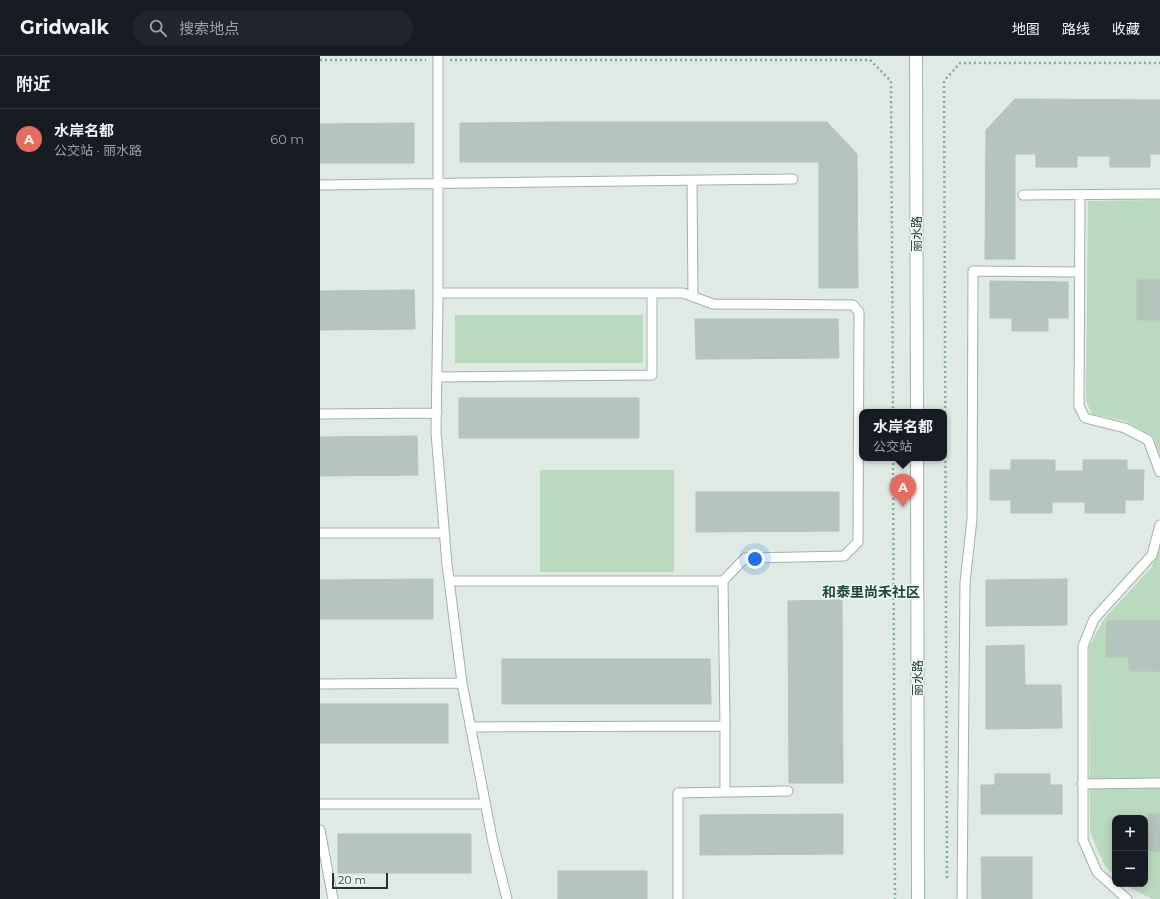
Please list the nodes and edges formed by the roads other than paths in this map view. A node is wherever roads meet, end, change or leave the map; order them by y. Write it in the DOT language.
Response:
graph roads {
  1 [pos="916,56"];
  2 [pos="438,58"];
  3 [pos="793,178"];
  4 [pos="692,181"];
  5 [pos="438,183"];
  6 [pos="320,185"];
  7 [pos="1160,194"];
  8 [pos="1023,195"];
  9 [pos="1080,195"];
  10 [pos="1080,272"];
  11 [pos="438,293"];
  12 [pos="652,293"];
  13 [pos="693,296"];
  14 [pos="437,377"];
  15 [pos="860,409"];
  16 [pos="917,409"];
  17 [pos="437,413"];
  18 [pos="320,414"];
  19 [pos="859,461"];
  20 [pos="917,461"];
  21 [pos="1160,472"];
  22 [pos="1160,525"];
  23 [pos="320,533"];
  24 [pos="444,533"];
  25 [pos="1156,555"];
  26 [pos="449,581"];
  27 [pos="723,581"];
  28 [pos="462,683"];
  29 [pos="320,684"];
  30 [pos="725,726"];
  31 [pos="471,727"];
  32 [pos="1160,783"];
  33 [pos="1082,784"];
  34 [pos="788,791"];
  35 [pos="725,792"];
  36 [pos="320,804"];
  37 [pos="485,804"];
  38 [pos="320,830"];
  39 [pos="333,899"];
  40 [pos="507,899"];
  41 [pos="678,899"];
  42 [pos="918,899"];
  43 [pos="962,899"];
  44 [pos="1127,899"];
  1 -- 16 [label="street, 丽水路"];
  2 -- 5 [label="lane"];
  3 -- 4 [label="lane"];
  4 -- 5 [label="lane"];
  4 -- 13 [label="lane"];
  5 -- 6 [label="lane"];
  5 -- 11 [label="lane"];
  7 -- 9 [label="lane"];
  8 -- 9 [label="lane"];
  9 -- 10 [label="lane"];
  10 -- 21 [label="lane"];
  10 -- 43 [label="lane"];
  11 -- 12 [label="lane"];
  11 -- 14 [label="lane"];
  12 -- 13 [label="lane"];
  12 -- 14 [label="lane"];
  13 -- 15 [label="lane"];
  14 -- 17 [label="lane"];
  17 -- 18 [label="lane"];
  17 -- 24 [label="lane"];
  19 -- 27 [label="lane"];
  20 -- 42 [label="street, 丽水路"];
  22 -- 25 [label="lane"];
  23 -- 24 [label="lane"];
  24 -- 26 [label="lane"];
  25 -- 33 [label="lane"];
  26 -- 27 [label="lane"];
  26 -- 28 [label="lane"];
  27 -- 30 [label="lane"];
  28 -- 29 [label="lane"];
  28 -- 31 [label="lane"];
  30 -- 31 [label="lane"];
  30 -- 35 [label="lane"];
  31 -- 37 [label="lane"];
  32 -- 33 [label="lane"];
  33 -- 44 [label="lane"];
  34 -- 35 [label="lane"];
  35 -- 41 [label="lane"];
  36 -- 37 [label="lane"];
  37 -- 40 [label="lane"];
  38 -- 39 [label="lane"];
}
